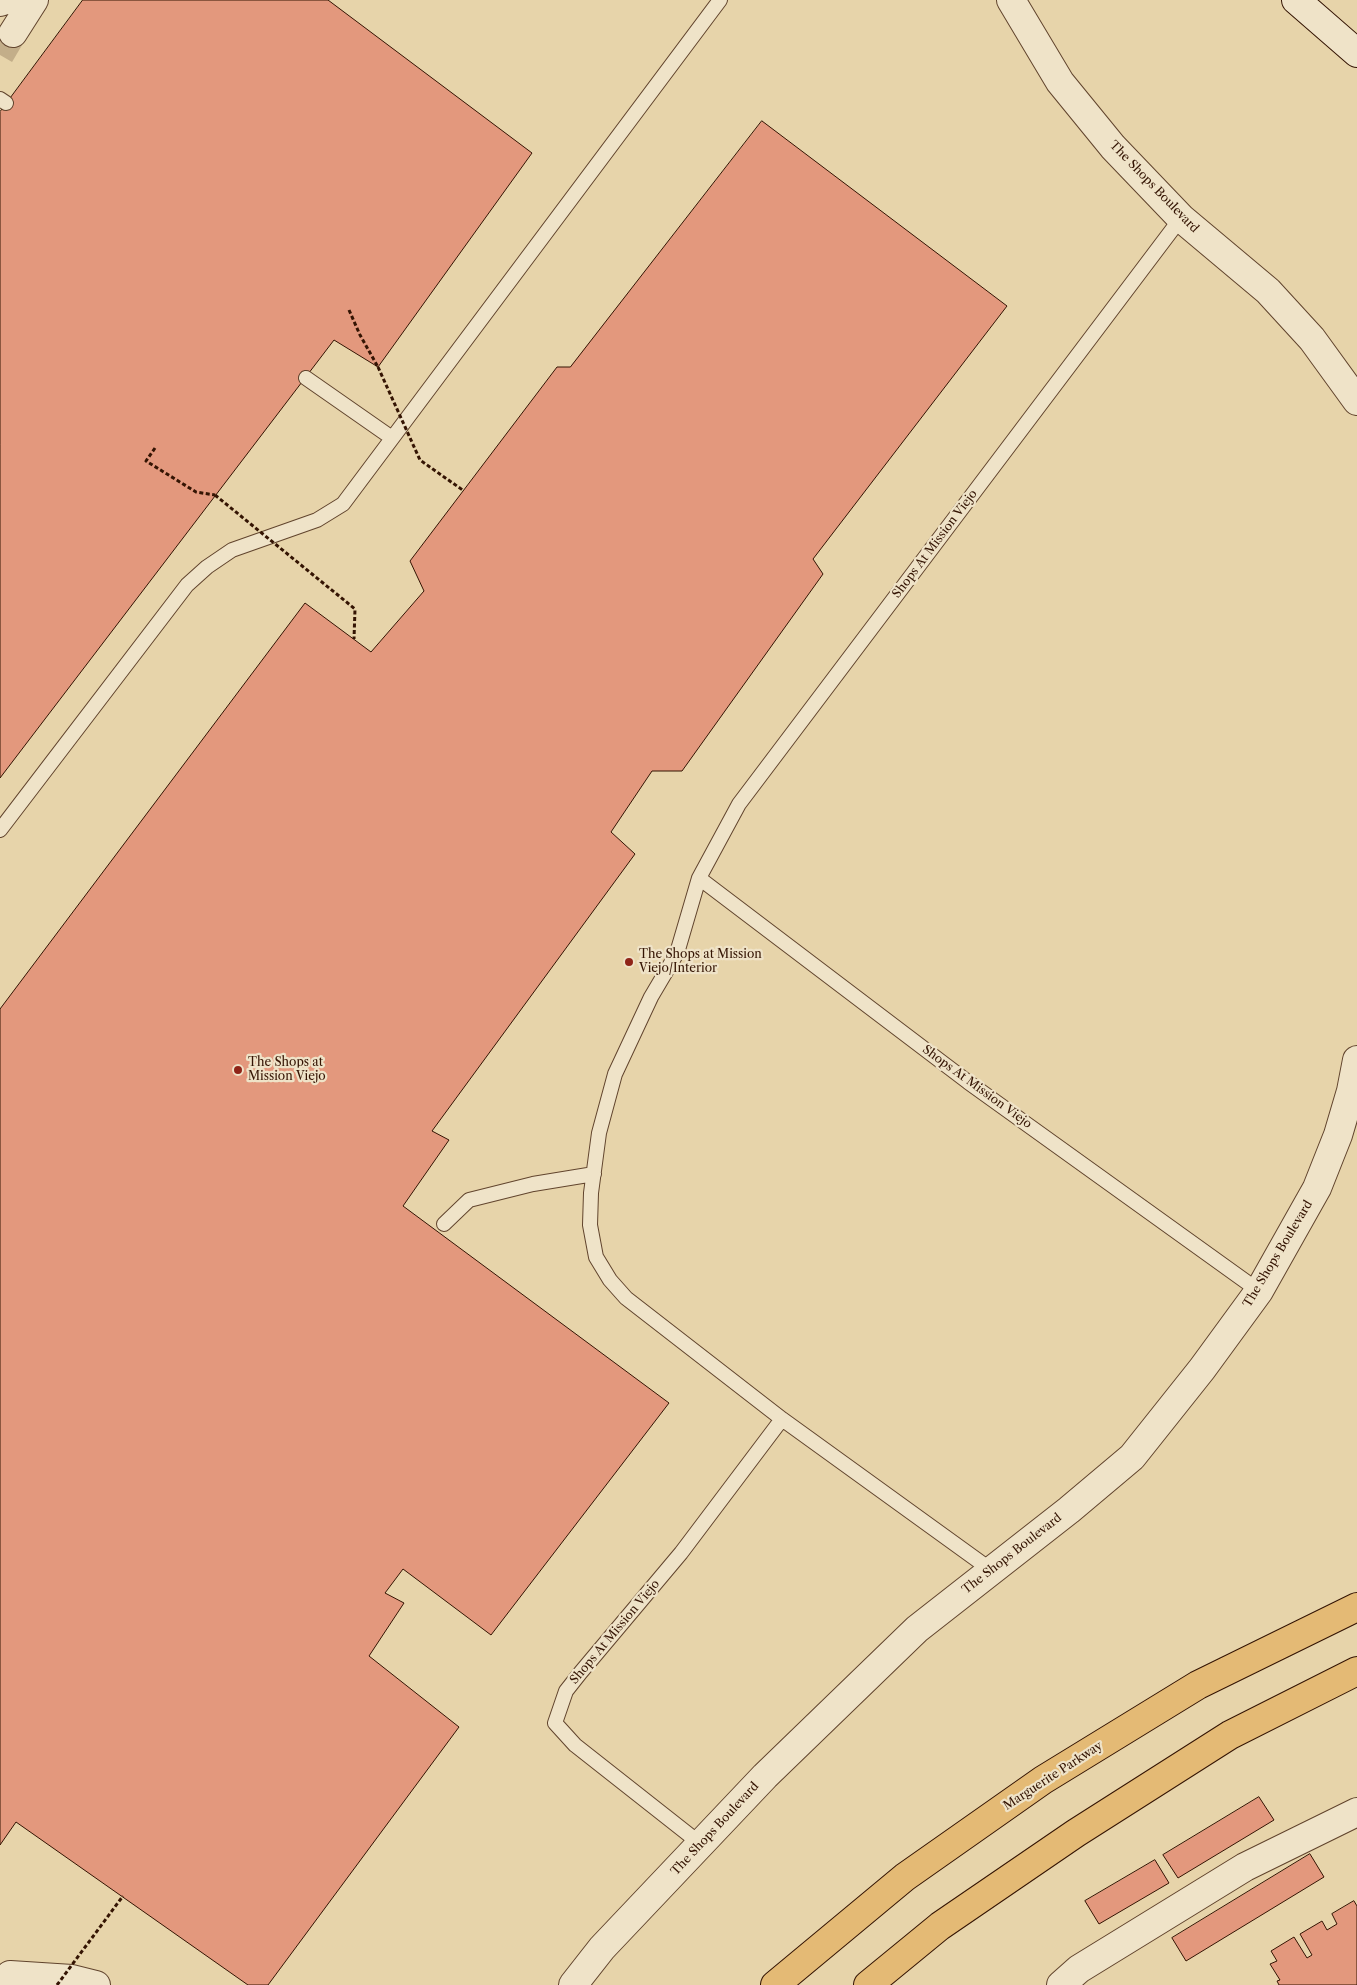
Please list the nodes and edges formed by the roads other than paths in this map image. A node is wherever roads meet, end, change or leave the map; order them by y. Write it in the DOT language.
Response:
graph roads {
  1 [pos="6,0"];
  2 [pos="34,0"];
  3 [pos="720,0"];
  4 [pos="1011,0"];
  5 [pos="1296,0"];
  6 [pos="0,2"];
  7 [pos="13,33"];
  8 [pos="1357,53"];
  9 [pos="1181,218"];
  10 [pos="306,378"];
  11 [pos="1357,401"];
  12 [pos="392,438"];
  13 [pos="0,830"];
  14 [pos="700,878"];
  15 [pos="1357,1060"];
  16 [pos="594,1174"];
  17 [pos="444,1224"];
  18 [pos="1260,1291"];
  19 [pos="782,1418"];
  20 [pos="991,1570"];
  21 [pos="1357,1607"];
  22 [pos="1357,1670"];
  23 [pos="1357,1812"];
  24 [pos="702,1845"];
  25 [pos="0,1984"];
  26 [pos="96,1985"];
  27 [pos="573,1985"];
  28 [pos="775,1985"];
  29 [pos="868,1985"];
  30 [pos="1060,1985"];
  1 -- 6 [label="street"];
  2 -- 7 [label="street"];
  3 -- 12 [label="lane"];
  4 -- 9 [label="street, The Shops Boulevard"];
  5 -- 8 [label="street"];
  9 -- 11 [label="street, The Shops Boulevard"];
  9 -- 14 [label="lane, Shops At Mission Viejo"];
  10 -- 12 [label="lane"];
  12 -- 13 [label="lane"];
  14 -- 16 [label="lane, Shops At Mission Viejo"];
  14 -- 18 [label="lane, Shops At Mission Viejo"];
  15 -- 18 [label="street, The Shops Boulevard"];
  16 -- 17 [label="lane"];
  16 -- 19 [label="lane, Shops At Mission Viejo"];
  18 -- 20 [label="street, The Shops Boulevard"];
  19 -- 20 [label="lane, Shops At Mission Viejo"];
  19 -- 24 [label="lane, Shops At Mission Viejo"];
  20 -- 24 [label="street, The Shops Boulevard"];
  21 -- 28 [label="main road, Marguerite Parkway"];
  22 -- 29 [label="main road"];
  23 -- 30 [label="street"];
  24 -- 27 [label="street, The Shops Boulevard"];
  25 -- 26 [label="street"];
}
